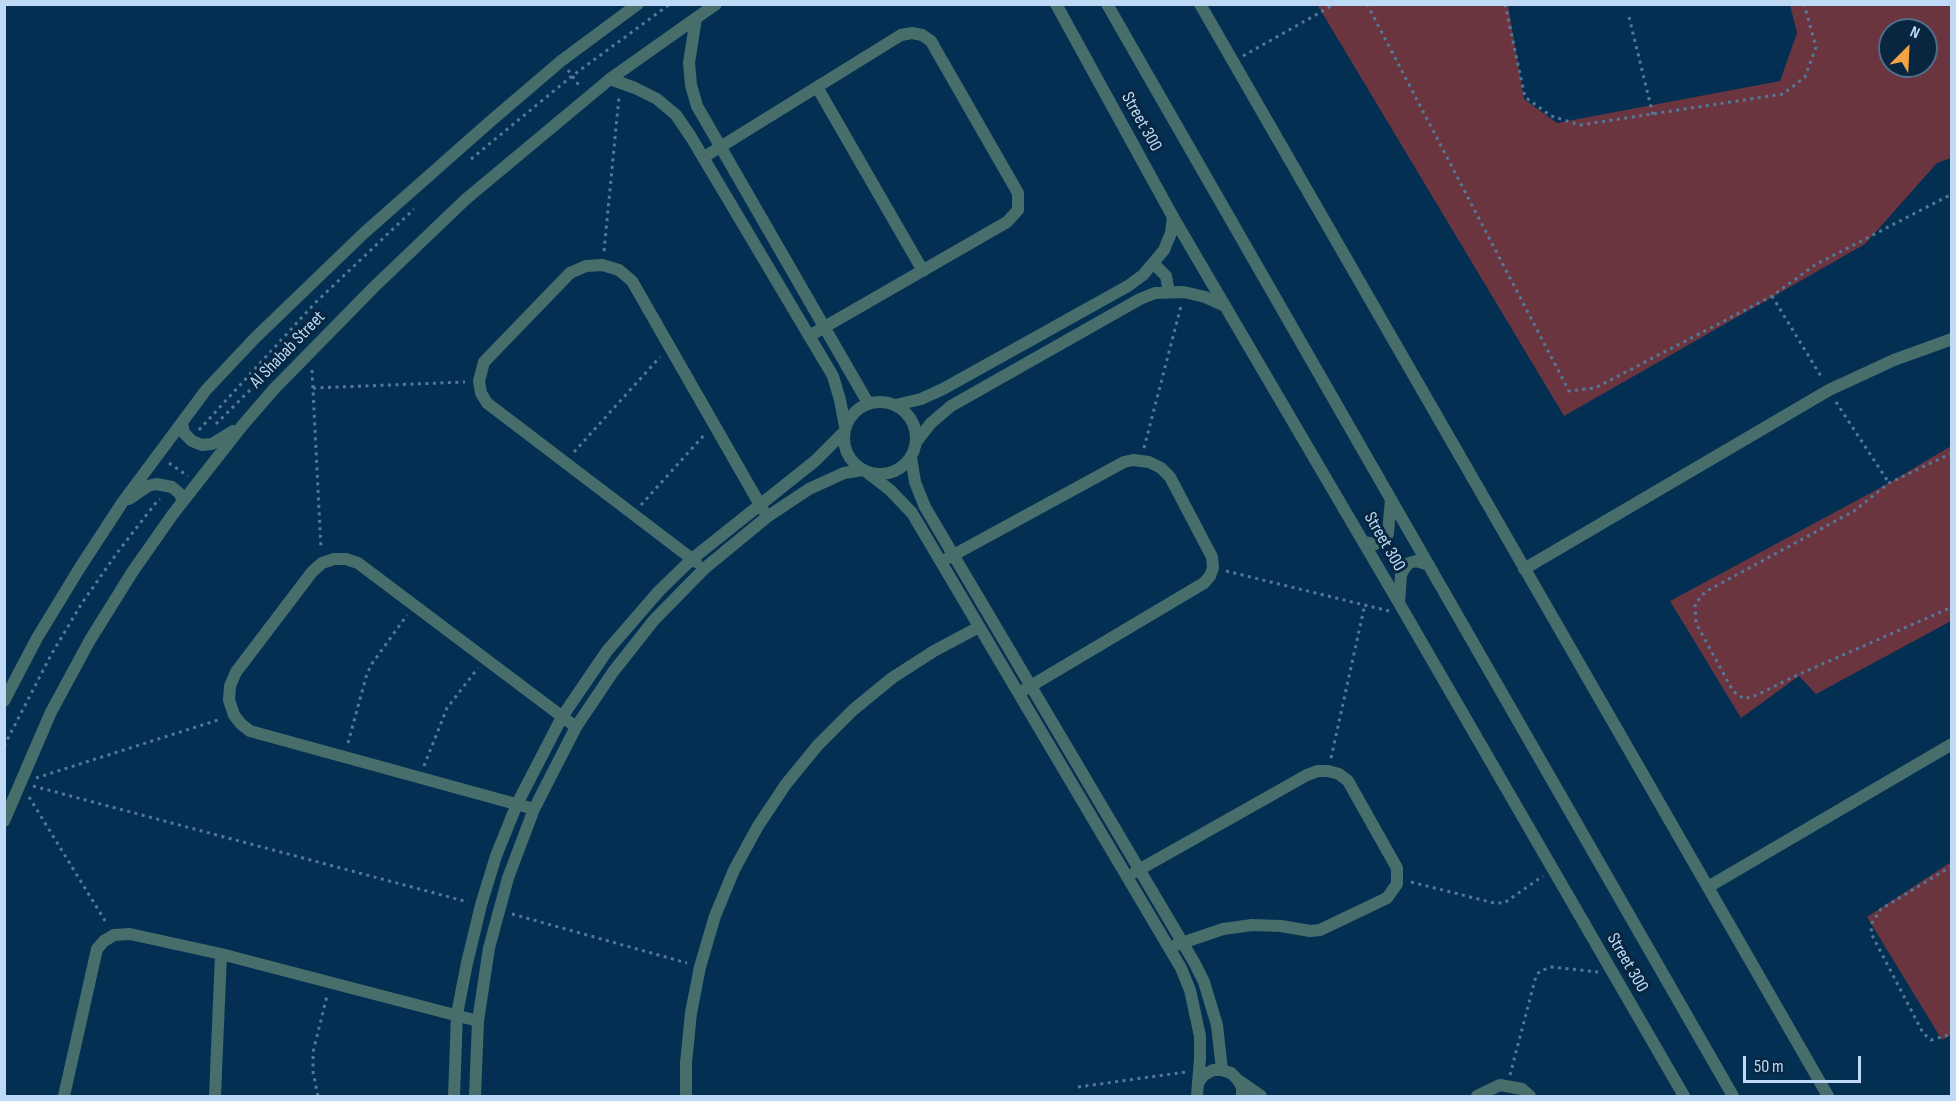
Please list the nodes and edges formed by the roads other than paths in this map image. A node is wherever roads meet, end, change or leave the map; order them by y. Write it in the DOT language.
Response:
graph roads {
  1 [pos="638,4"];
  2 [pos="716,4"];
  3 [pos="1056,4"];
  4 [pos="1107,4"];
  5 [pos="1200,4"];
  6 [pos="696,18"];
  7 [pos="615,81"];
  8 [pos="817,87"];
  9 [pos="720,147"];
  10 [pos="704,158"];
  11 [pos="1173,217"];
  12 [pos="1154,264"];
  13 [pos="923,271"];
  14 [pos="1169,292"];
  15 [pos="1225,306"];
  16 [pos="825,328"];
  17 [pos="809,336"];
  18 [pos="1952,339"];
  19 [pos="868,403"];
  20 [pos="896,405"];
  21 [pos="182,423"];
  22 [pos="242,426"];
  23 [pos="844,429"];
  24 [pos="916,442"];
  25 [pos="911,457"];
  26 [pos="863,470"];
  27 [pos="1391,498"];
  28 [pos="183,500"];
  29 [pos="122,503"];
  30 [pos="760,504"];
  31 [pos="767,517"];
  32 [pos="1364,542"];
  33 [pos="953,555"];
  34 [pos="692,559"];
  35 [pos="940,562"];
  36 [pos="1429,565"];
  37 [pos="705,568"];
  38 [pos="1524,569"];
  39 [pos="1400,603"];
  40 [pos="979,627"];
  41 [pos="1031,686"];
  42 [pos="1018,693"];
  43 [pos="4,701"];
  44 [pos="562,717"];
  45 [pos="576,727"];
  46 [pos="1952,744"];
  47 [pos="517,804"];
  48 [pos="534,809"];
  49 [pos="4,822"];
  50 [pos="1139,869"];
  51 [pos="1126,877"];
  52 [pos="1708,887"];
  53 [pos="1183,942"];
  54 [pos="1169,948"];
  55 [pos="221,954"];
  56 [pos="457,1014"];
  57 [pos="478,1021"];
  58 [pos="1222,1070"];
  59 [pos="1238,1080"];
  60 [pos="1198,1083"];
  61 [pos="64,1096"];
  62 [pos="215,1096"];
  63 [pos="454,1096"];
  64 [pos="475,1096"];
  65 [pos="686,1096"];
  66 [pos="1197,1096"];
  67 [pos="1242,1096"];
  68 [pos="1261,1096"];
  69 [pos="1477,1096"];
  70 [pos="1530,1096"];
  71 [pos="1684,1096"];
  72 [pos="1733,1096"];
  73 [pos="1828,1096"];
  1 -- 21 [label="street, Al Shabab Street"];
  2 -- 6 [label="street, Al Shabab Street"];
  3 -- 11 [label="street, Street 300"];
  4 -- 27 [label="street, Street 300"];
  5 -- 38 [label="street"];
  6 -- 7 [label="street, Al Shabab Street"];
  6 -- 9 [label="street"];
  7 -- 10 [label="street"];
  7 -- 22 [label="street, Al Shabab Street"];
  8 -- 9 [label="street"];
  8 -- 13 [label="street"];
  8 -- 13 [label="street"];
  9 -- 10 [label="street"];
  9 -- 16 [label="street"];
  10 -- 17 [label="street"];
  11 -- 12 [label="street"];
  11 -- 15 [label="street, Street 300"];
  12 -- 14 [label="street"];
  12 -- 20 [label="street"];
  13 -- 16 [label="street"];
  14 -- 15 [label="street"];
  14 -- 24 [label="street"];
  15 -- 32 [label="street, Street 300"];
  16 -- 17 [label="street"];
  16 -- 19 [label="street"];
  17 -- 23 [label="street"];
  18 -- 38 [label="street"];
  19 -- 20 [label="street"];
  19 -- 23 [label="street"];
  20 -- 24 [label="street"];
  21 -- 22 [label="street"];
  21 -- 29 [label="street, Al Shabab Street"];
  22 -- 28 [label="street, Al Shabab Street"];
  23 -- 26 [label="street"];
  23 -- 30 [label="street"];
  24 -- 25 [label="street"];
  25 -- 26 [label="street"];
  25 -- 33 [label="street"];
  26 -- 31 [label="street"];
  26 -- 35 [label="street"];
  27 -- 32 [label="street"];
  27 -- 36 [label="street, Street 300"];
  28 -- 29 [label="street"];
  28 -- 49 [label="street, Al Shabab Street"];
  29 -- 43 [label="street, Al Shabab Street"];
  30 -- 31 [label="street"];
  30 -- 34 [label="street"];
  30 -- 34 [label="street"];
  31 -- 37 [label="street"];
  32 -- 39 [label="street, Street 300"];
  33 -- 35 [label="street"];
  33 -- 41 [label="street"];
  33 -- 41 [label="street"];
  34 -- 37 [label="street"];
  34 -- 44 [label="street"];
  35 -- 40 [label="street"];
  36 -- 39 [label="street"];
  36 -- 72 [label="street, Street 300"];
  37 -- 45 [label="street"];
  38 -- 52 [label="street"];
  39 -- 71 [label="street, Street 300"];
  40 -- 42 [label="street"];
  40 -- 65 [label="street"];
  41 -- 42 [label="street"];
  41 -- 50 [label="street"];
  42 -- 51 [label="street"];
  44 -- 45 [label="street"];
  44 -- 47 [label="street"];
  44 -- 47 [label="street"];
  45 -- 48 [label="street"];
  46 -- 52 [label="street"];
  47 -- 48 [label="street"];
  47 -- 56 [label="street"];
  48 -- 57 [label="street"];
  50 -- 51 [label="street"];
  50 -- 53 [label="street"];
  50 -- 53 [label="street"];
  51 -- 54 [label="street"];
  52 -- 73 [label="street"];
  53 -- 54 [label="street"];
  53 -- 58 [label="street"];
  54 -- 60 [label="street"];
  55 -- 56 [label="street"];
  55 -- 61 [label="street"];
  55 -- 62 [label="street"];
  56 -- 57 [label="street"];
  56 -- 63 [label="street"];
  57 -- 64 [label="street"];
  58 -- 59 [label="street"];
  58 -- 60 [label="street"];
  59 -- 67 [label="street"];
  59 -- 68 [label="street"];
  60 -- 66 [label="street"];
  69 -- 70 [label="street"];
}
